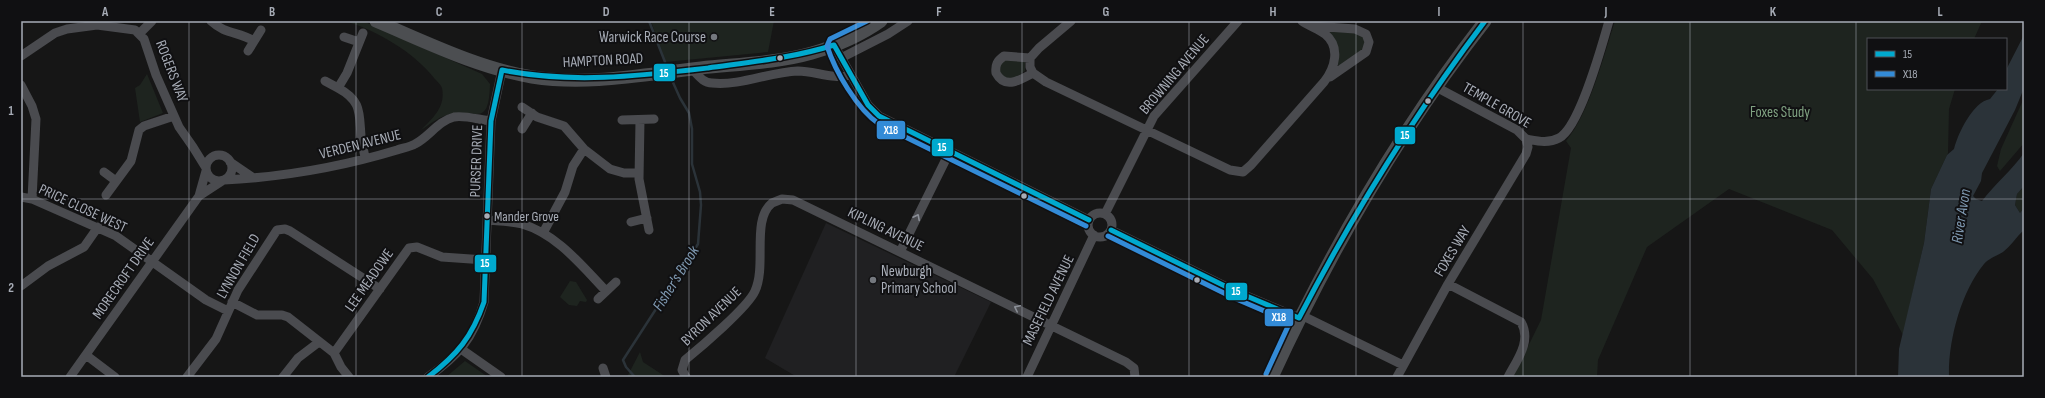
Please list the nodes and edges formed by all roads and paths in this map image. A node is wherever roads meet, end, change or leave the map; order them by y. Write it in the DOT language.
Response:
graph roads {
  1 [pos="152,21"];
  2 [pos="211,21"];
  3 [pos="376,21"];
  4 [pos="881,21"];
  5 [pos="908,21"];
  6 [pos="1071,21"];
  7 [pos="1238,21"];
  8 [pos="1302,21"];
  9 [pos="1485,21"];
  10 [pos="1609,21"];
  11 [pos="78,24"];
  12 [pos="1311,26"];
  13 [pos="261,30"];
  14 [pos="140,33"];
  15 [pos="363,33"];
  16 [pos="344,37"];
  17 [pos="254,41"];
  18 [pos="359,42"];
  19 [pos="834,45"];
  20 [pos="248,51"];
  21 [pos="21,56"];
  22 [pos="841,58"];
  23 [pos="1030,58"];
  24 [pos="692,69"];
  25 [pos="502,70"];
  26 [pos="1033,73"];
  27 [pos="850,75"];
  28 [pos="325,81"];
  29 [pos="1324,82"];
  30 [pos="21,85"];
  31 [pos="1436,87"];
  32 [pos="338,88"];
  33 [pos="522,107"];
  34 [pos="532,114"];
  35 [pos="174,116"];
  36 [pos="654,119"];
  37 [pos="622,120"];
  38 [pos="640,120"];
  39 [pos="491,121"];
  40 [pos="522,129"];
  41 [pos="1147,129"];
  42 [pos="1526,139"];
  43 [pos="194,147"];
  44 [pos="584,149"];
  45 [pos="950,151"];
  46 [pos="216,156"];
  47 [pos="365,158"];
  48 [pos="230,162"];
  49 [pos="206,170"];
  50 [pos="104,172"];
  51 [pos="638,173"];
  52 [pos="252,177"];
  53 [pos="223,180"];
  54 [pos="116,181"];
  55 [pos="106,195"];
  56 [pos="199,196"];
  57 [pos="21,197"];
  58 [pos="32,199"];
  59 [pos="794,200"];
  60 [pos="1105,214"];
  61 [pos="647,218"];
  62 [pos="488,220"];
  63 [pos="1089,220"];
  64 [pos="631,222"];
  65 [pos="98,227"];
  66 [pos="649,230"];
  67 [pos="1111,230"];
  68 [pos="543,233"];
  69 [pos="1094,236"];
  70 [pos="900,252"];
  71 [pos="485,260"];
  72 [pos="152,262"];
  73 [pos="616,282"];
  74 [pos="1448,284"];
  75 [pos="21,286"];
  76 [pos="380,289"];
  77 [pos="606,291"];
  78 [pos="598,299"];
  79 [pos="230,306"];
  80 [pos="1300,316"];
  81 [pos="1052,325"];
  82 [pos="319,342"];
  83 [pos="461,349"];
  84 [pos="334,353"];
  85 [pos="86,355"];
  86 [pos="1404,365"];
  87 [pos="603,368"];
  88 [pos="70,377"];
  89 [pos="115,377"];
  90 [pos="187,377"];
  91 [pos="283,377"];
  92 [pos="349,377"];
  93 [pos="428,377"];
  94 [pos="501,377"];
  95 [pos="606,377"];
  96 [pos="686,377"];
  97 [pos="1027,377"];
  98 [pos="1135,377"];
  99 [pos="1272,377"];
  100 [pos="1397,377"];
  101 [pos="1508,377"];
  1 -- 14 [label="street"];
  2 -- 17 [label="street"];
  3 -- 25 [label="main road, HAMPTON ROAD"];
  4 -- 19 [label="main road, HAMPTON ROAD"];
  5 -- 22 [label="street"];
  6 -- 23 [label="street"];
  7 -- 41 [label="street, BROWNING AVENUE"];
  8 -- 12 [label="street"];
  9 -- 31 [label="main road"];
  10 -- 42 [label="street, TEMPLE GROVE"];
  11 -- 14 [label="street, ROGERS WAY"];
  11 -- 21 [label="street, ROGERS WAY"];
  12 -- 29 [label="street"];
  12 -- 29 [label="street"];
  13 -- 17 [label="street"];
  14 -- 35 [label="street, ROGERS WAY"];
  15 -- 18 [label="street"];
  16 -- 18 [label="street"];
  17 -- 20 [label="street"];
  18 -- 32 [label="street"];
  19 -- 22 [label="street"];
  19 -- 24 [label="main road, HAMPTON ROAD"];
  22 -- 27 [label="street"];
  23 -- 26 [label="street"];
  23 -- 26 [label="street"];
  24 -- 25 [label="main road, HAMPTON ROAD"];
  24 -- 27 [label="street"];
  25 -- 39 [label="street, PURSER DRIVE"];
  26 -- 41 [label="street"];
  27 -- 45 [label="street"];
  28 -- 32 [label="street"];
  29 -- 41 [label="street"];
  30 -- 58 [label="street"];
  31 -- 42 [label="street, TEMPLE GROVE"];
  31 -- 80 [label="main road"];
  32 -- 47 [label="street"];
  33 -- 34 [label="street"];
  34 -- 40 [label="street"];
  34 -- 44 [label="street"];
  35 -- 43 [label="street, ROGERS WAY"];
  35 -- 54 [label="street"];
  36 -- 38 [label="street"];
  37 -- 38 [label="street"];
  38 -- 51 [label="street"];
  39 -- 47 [label="street, VERDEN AVENUE"];
  39 -- 62 [label="street, PURSER DRIVE"];
  41 -- 60 [label="street, BROWNING AVENUE"];
  42 -- 74 [label="street, FOXES WAY"];
  43 -- 46 [label="street, ROGERS WAY"];
  43 -- 49 [label="street, ROGERS WAY"];
  44 -- 51 [label="street"];
  44 -- 68 [label="street"];
  45 -- 63 [label="street"];
  70 -- 45 [label="street, one-way"];
  46 -- 48 [label="street"];
  46 -- 49 [label="street"];
  47 -- 52 [label="street, VERDEN AVENUE"];
  48 -- 52 [label="street"];
  48 -- 53 [label="street"];
  49 -- 53 [label="street"];
  49 -- 56 [label="street, MORECROFT DRIVE"];
  50 -- 54 [label="street"];
  51 -- 61 [label="street"];
  52 -- 53 [label="street, VERDEN AVENUE"];
  53 -- 56 [label="street, MORECROFT DRIVE"];
  54 -- 55 [label="street"];
  56 -- 72 [label="street, MORECROFT DRIVE"];
  57 -- 58 [label="street, PRICE CLOSE WEST"];
  58 -- 65 [label="street, PRICE CLOSE WEST"];
  59 -- 70 [label="street, KIPLING AVENUE"];
  59 -- 96 [label="street, BYRON AVENUE"];
  60 -- 63 [label="street"];
  60 -- 67 [label="street"];
  61 -- 64 [label="street"];
  61 -- 66 [label="street"];
  62 -- 68 [label="street"];
  62 -- 71 [label="street, PURSER DRIVE"];
  63 -- 69 [label="street"];
  65 -- 72 [label="street, PRICE CLOSE WEST"];
  65 -- 75 [label="street"];
  67 -- 69 [label="street"];
  67 -- 80 [label="street"];
  68 -- 77 [label="street"];
  69 -- 81 [label="street, MASEFIELD AVENUE"];
  81 -- 70 [label="street, KIPLING AVENUE, one-way"];
  71 -- 76 [label="street, LEE MEADOWE"];
  71 -- 83 [label="street, PURSER DRIVE"];
  72 -- 79 [label="street, PRICE CLOSE WEST"];
  72 -- 85 [label="street, MORECROFT DRIVE"];
  73 -- 77 [label="street"];
  74 -- 86 [label="street, FOXES WAY"];
  74 -- 101 [label="street"];
  76 -- 79 [label="street, LYNNON FIELD"];
  76 -- 84 [label="street, LEE MEADOWE"];
  77 -- 78 [label="street"];
  79 -- 82 [label="street, PRICE CLOSE WEST"];
  79 -- 90 [label="street, LYNNON FIELD"];
  80 -- 86 [label="street"];
  80 -- 99 [label="main road"];
  81 -- 97 [label="street, MASEFIELD AVENUE"];
  81 -- 98 [label="street, KIPLING AVENUE"];
  82 -- 84 [label="street, PRICE CLOSE WEST"];
  82 -- 91 [label="street"];
  83 -- 93 [label="street, PURSER DRIVE"];
  83 -- 94 [label="street"];
  84 -- 92 [label="street"];
  85 -- 88 [label="street, MORECROFT DRIVE"];
  85 -- 89 [label="street"];
  86 -- 100 [label="street, FOXES WAY"];
  87 -- 95 [label="street"];
}
